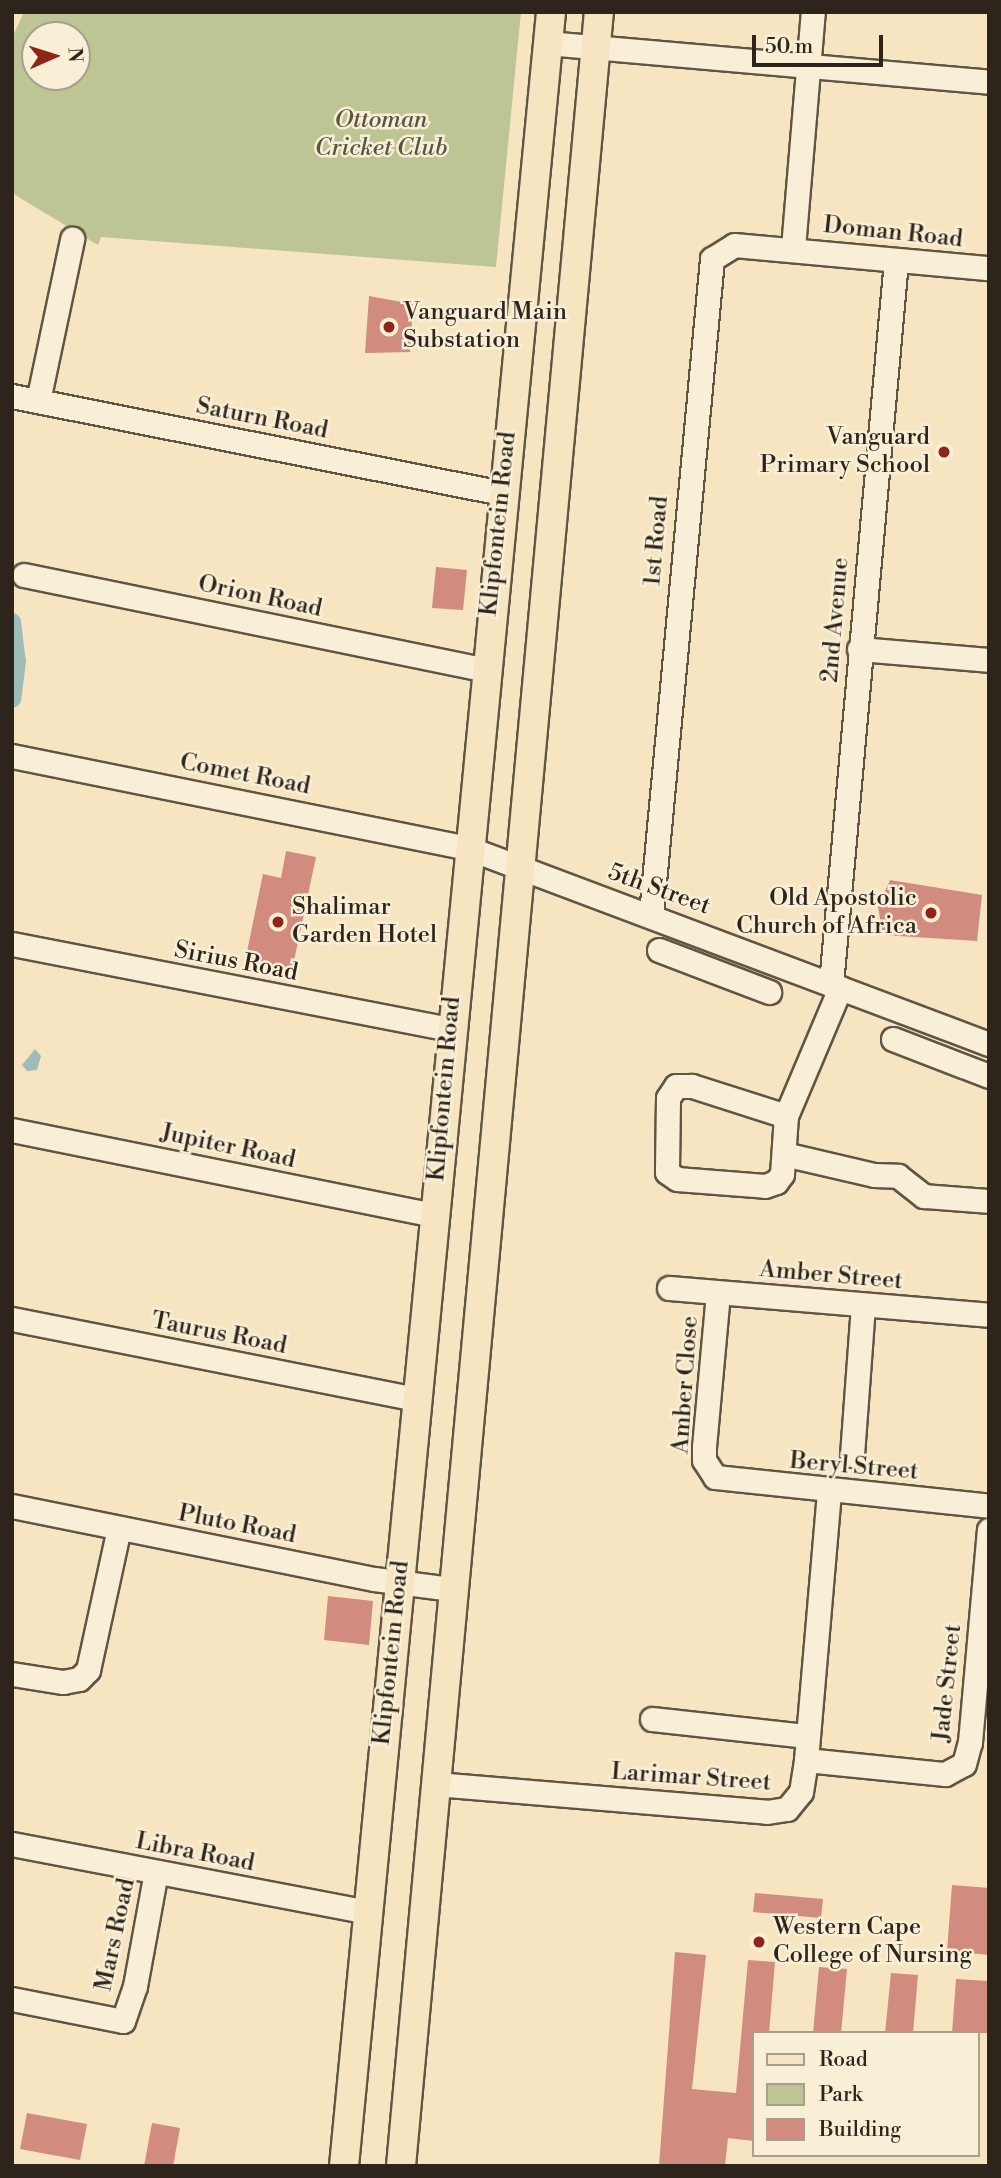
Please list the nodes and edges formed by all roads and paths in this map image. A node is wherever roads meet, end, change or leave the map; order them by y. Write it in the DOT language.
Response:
graph roads {
  1 [pos="551,12"];
  2 [pos="599,12"];
  3 [pos="813,12"];
  4 [pos="547,43"];
  5 [pos="595,47"];
  6 [pos="808,65"];
  7 [pos="989,82"];
  8 [pos="72,239"];
  9 [pos="793,248"];
  10 [pos="897,260"];
  11 [pos="989,268"];
  12 [pos="12,397"];
  13 [pos="38,401"];
  14 [pos="502,493"];
  15 [pos="24,575"];
  16 [pos="859,649"];
  17 [pos="989,660"];
  18 [pos="485,670"];
  19 [pos="17,757"];
  20 [pos="468,848"];
  21 [pos="518,868"];
  22 [pos="650,914"];
  23 [pos="12,944"];
  24 [pos="735,947"];
  25 [pos="659,950"];
  26 [pos="723,975"];
  27 [pos="835,986"];
  28 [pos="769,992"];
  29 [pos="450,1029"];
  30 [pos="893,1039"];
  31 [pos="989,1044"];
  32 [pos="989,1076"];
  33 [pos="786,1116"];
  34 [pos="12,1129"];
  35 [pos="784,1154"];
  36 [pos="989,1201"];
  37 [pos="433,1215"];
  38 [pos="669,1288"];
  39 [pos="718,1293"];
  40 [pos="863,1306"];
  41 [pos="989,1315"];
  42 [pos="12,1319"];
  43 [pos="416,1399"];
  44 [pos="852,1455"];
  45 [pos="715,1477"];
  46 [pos="829,1492"];
  47 [pos="12,1506"];
  48 [pos="989,1506"];
  49 [pos="119,1528"];
  50 [pos="989,1530"];
  51 [pos="399,1583"];
  52 [pos="452,1589"];
  53 [pos="12,1674"];
  54 [pos="652,1719"];
  55 [pos="807,1736"];
  56 [pos="806,1760"];
  57 [pos="436,1784"];
  58 [pos="12,1844"];
  59 [pos="156,1872"];
  60 [pos="368,1912"];
  61 [pos="12,1999"];
  62 [pos="344,2166"];
  63 [pos="401,2166"];
  1 -- 4 [label="main road, Klipfontein Road"];
  2 -- 5 [label="main road"];
  3 -- 6 [label="street"];
  4 -- 5 [label="street"];
  4 -- 14 [label="main road, Klipfontein Road"];
  5 -- 6 [label="street"];
  5 -- 21 [label="main road"];
  6 -- 7 [label="street"];
  6 -- 9 [label="street"];
  8 -- 13 [label="street"];
  9 -- 10 [label="street, Doman Road"];
  9 -- 22 [label="street, 1st Road"];
  10 -- 11 [label="street, Doman Road"];
  10 -- 16 [label="street, 2nd Avenue"];
  12 -- 13 [label="street, Saturn Road"];
  13 -- 14 [label="street, Saturn Road"];
  14 -- 18 [label="main road, Klipfontein Road"];
  15 -- 18 [label="street, Orion Road"];
  16 -- 17 [label="street"];
  16 -- 27 [label="street, 2nd Avenue"];
  18 -- 20 [label="main road, Klipfontein Road"];
  19 -- 20 [label="street, Comet Road"];
  20 -- 21 [label="street, 5th Street"];
  20 -- 29 [label="main road, Klipfontein Road"];
  21 -- 22 [label="street, 5th Street"];
  21 -- 52 [label="main road"];
  22 -- 24 [label="street, 5th Street"];
  23 -- 29 [label="street, Sirius Road"];
  24 -- 26 [label="street"];
  24 -- 27 [label="street, 5th Street"];
  25 -- 26 [label="street"];
  26 -- 28 [label="street"];
  27 -- 31 [label="street, 5th Street"];
  27 -- 33 [label="street, 2nd Avenue"];
  29 -- 37 [label="main road, Klipfontein Road"];
  30 -- 32 [label="street"];
  33 -- 35 [label="street, 2nd Avenue"];
  33 -- 35 [label="street"];
  34 -- 37 [label="street, Jupiter Road"];
  35 -- 36 [label="street"];
  37 -- 43 [label="main road, Klipfontein Road"];
  38 -- 39 [label="street, Amber Street"];
  39 -- 40 [label="street, Amber Street"];
  39 -- 45 [label="street, Amber Close"];
  40 -- 41 [label="street, Amber Street"];
  40 -- 44 [label="street"];
  42 -- 43 [label="street, Taurus Road"];
  43 -- 51 [label="main road, Klipfontein Road"];
  45 -- 46 [label="street, Beryl Street"];
  46 -- 48 [label="street, Beryl Street"];
  46 -- 55 [label="street, Larimar Street"];
  47 -- 49 [label="street, Pluto Road"];
  49 -- 51 [label="street, Pluto Road"];
  49 -- 53 [label="street"];
  50 -- 56 [label="street, Jade Street"];
  51 -- 52 [label="street, Pluto Road"];
  51 -- 60 [label="main road, Klipfontein Road"];
  52 -- 57 [label="main road"];
  54 -- 55 [label="street"];
  55 -- 56 [label="street, Larimar Street"];
  56 -- 57 [label="street, Larimar Street"];
  57 -- 63 [label="main road"];
  58 -- 59 [label="street, Libra Road"];
  59 -- 60 [label="street, Libra Road"];
  59 -- 61 [label="street, Mars Road"];
  60 -- 62 [label="main road, Klipfontein Road"];
}
